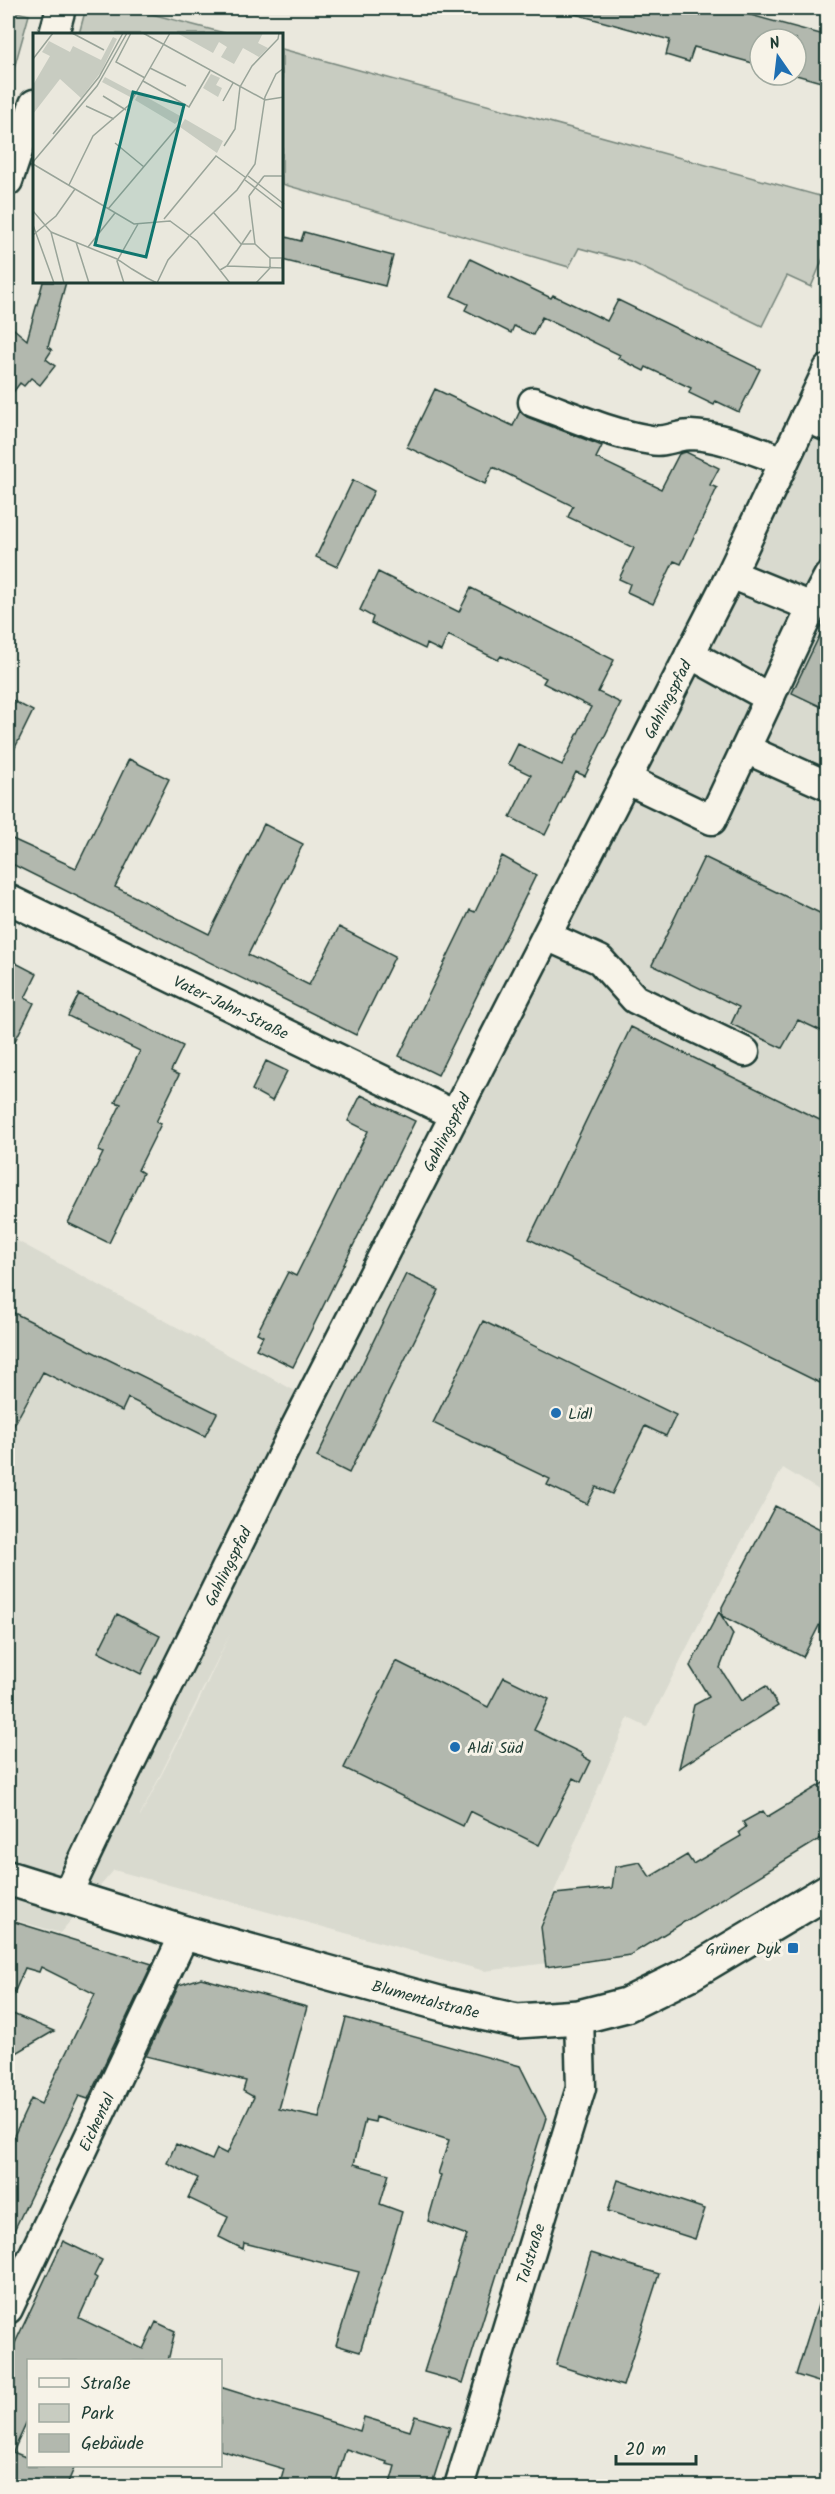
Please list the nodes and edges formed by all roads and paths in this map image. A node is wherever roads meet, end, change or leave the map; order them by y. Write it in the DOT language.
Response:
graph roads {
  1 [pos="61,8"];
  2 [pos="54,33"];
  3 [pos="33,107"];
  4 [pos="8,181"];
  5 [pos="828,369"];
  6 [pos="533,402"];
  7 [pos="817,422"];
  8 [pos="784,461"];
  9 [pos="731,574"];
  10 [pos="828,577"];
  11 [pos="812,607"];
  12 [pos="690,654"];
  13 [pos="770,698"];
  14 [pos="746,749"];
  15 [pos="626,779"];
  16 [pos="828,786"];
  17 [pos="8,899"];
  18 [pos="547,936"];
  19 [pos="745,1052"];
  20 [pos="455,1115"];
  21 [pos="8,1878"];
  22 [pos="828,1891"];
  23 [pos="67,1895"];
  24 [pos="185,1933"];
  25 [pos="579,2017"];
  26 [pos="8,2309"];
  27 [pos="459,2487"];
  1 -- 2 [label="street"];
  3 -- 4 [label="street"];
  5 -- 7 [label="street, Gahlingspfad"];
  6 -- 8 [label="street"];
  7 -- 8 [label="street, Gahlingspfad"];
  8 -- 9 [label="street, Gahlingspfad"];
  9 -- 11 [label="street"];
  9 -- 12 [label="street, Gahlingspfad"];
  10 -- 11 [label="street"];
  11 -- 13 [label="street"];
  12 -- 13 [label="street"];
  12 -- 15 [label="street, Gahlingspfad"];
  13 -- 14 [label="street"];
  14 -- 15 [label="street"];
  14 -- 16 [label="street"];
  15 -- 18 [label="street, Gahlingspfad"];
  17 -- 20 [label="street, Vater-Jahn-Straße"];
  18 -- 19 [label="street"];
  18 -- 20 [label="street, Gahlingspfad"];
  20 -- 23 [label="street, Gahlingspfad"];
  21 -- 23 [label="main road, Blumentalstraße"];
  22 -- 25 [label="main road, Blumentalstraße"];
  23 -- 24 [label="main road, Blumentalstraße"];
  24 -- 25 [label="main road, Blumentalstraße"];
  24 -- 26 [label="street, Eichental"];
  25 -- 27 [label="street, Talstraße"];
}
